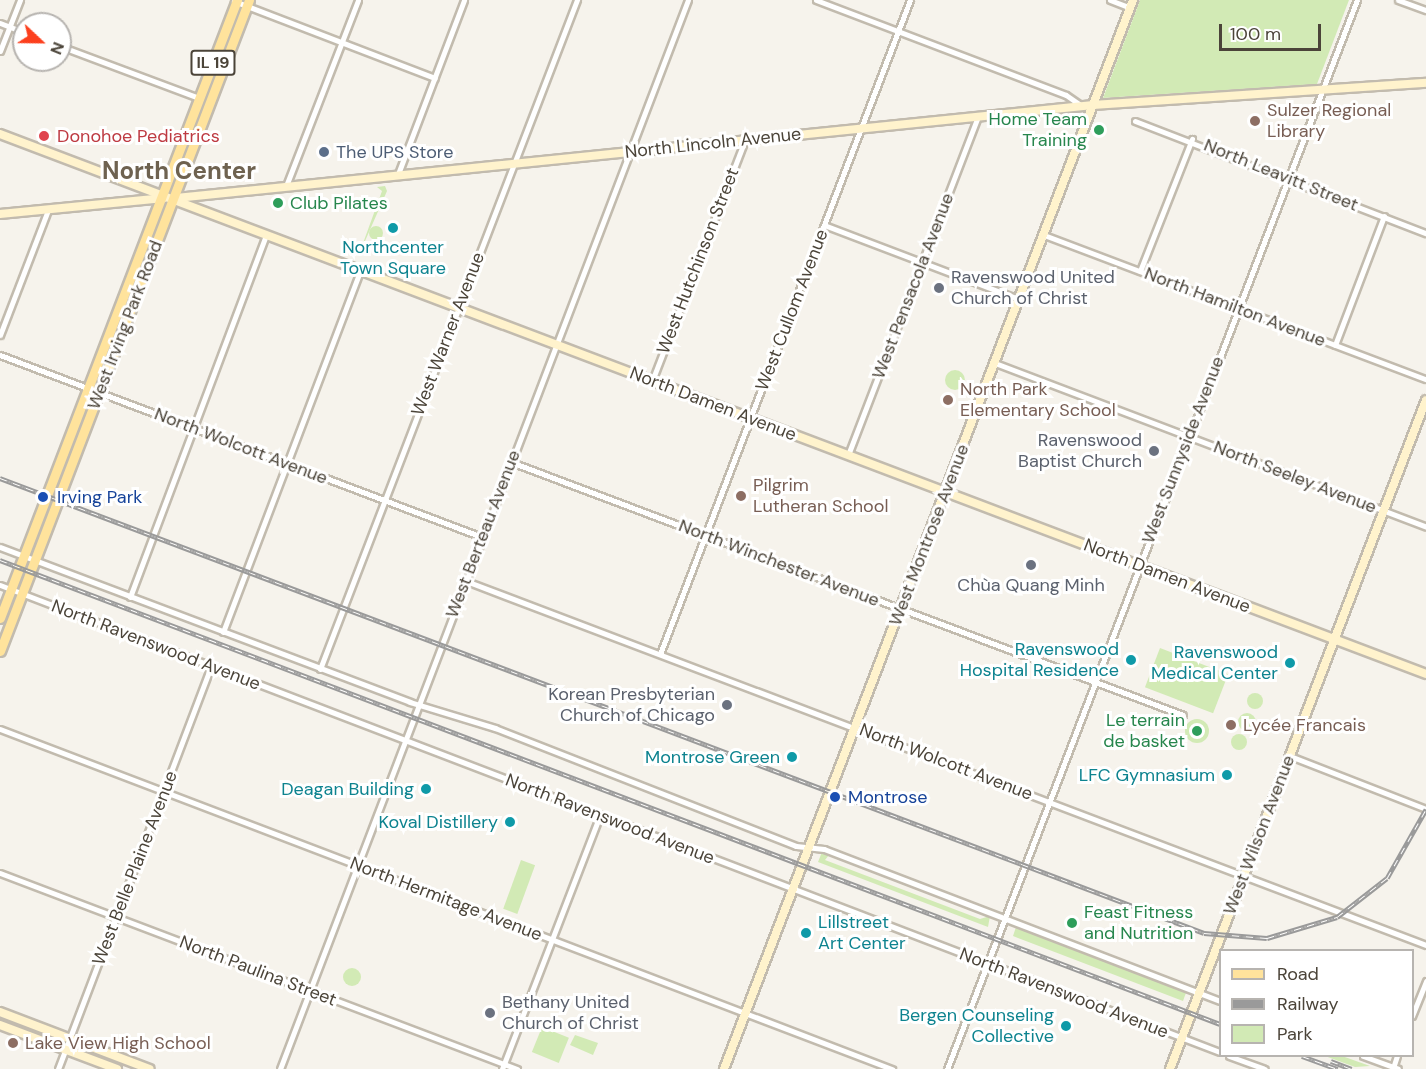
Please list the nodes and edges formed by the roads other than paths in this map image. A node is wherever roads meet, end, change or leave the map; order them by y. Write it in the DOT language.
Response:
graph roads {
  1 [pos="20,0"];
  2 [pos="358,0"];
  3 [pos="464,0"];
  4 [pos="577,0"];
  5 [pos="688,0"];
  6 [pos="816,0"];
  7 [pos="910,0"];
  8 [pos="1110,0"];
  9 [pos="1357,0"];
  10 [pos="1398,0"];
  11 [pos="235,1"];
  12 [pos="248,3"];
  13 [pos="1132,4"];
  14 [pos="1426,10"];
  15 [pos="0,23"];
  16 [pos="9,27"];
  17 [pos="12,28"];
  18 [pos="898,31"];
  19 [pos="342,42"];
  20 [pos="72,50"];
  21 [pos="0,51"];
  22 [pos="435,78"];
  23 [pos="1426,82"];
  24 [pos="1323,89"];
  25 [pos="200,98"];
  26 [pos="1093,105"];
  27 [pos="1082,106"];
  28 [pos="978,116"];
  29 [pos="1135,121"];
  30 [pos="861,129"];
  31 [pos="0,134"];
  32 [pos="745,140"];
  33 [pos="1192,140"];
  34 [pos="630,151"];
  35 [pos="514,163"];
  36 [pos="398,174"];
  37 [pos="1287,178"];
  38 [pos="286,186"];
  39 [pos="162,196"];
  40 [pos="173,198"];
  41 [pos="48,210"];
  42 [pos="0,214"];
  43 [pos="1384,216"];
  44 [pos="824,225"];
  45 [pos="1426,233"];
  46 [pos="1044,235"];
  47 [pos="266,236"];
  48 [pos="922,262"];
  49 [pos="360,271"];
  50 [pos="1140,271"];
  51 [pos="1019,299"];
  52 [pos="458,308"];
  53 [pos="1238,308"];
  54 [pos="0,335"];
  55 [pos="555,345"];
  56 [pos="1335,345"];
  57 [pos="0,355"];
  58 [pos="995,363"];
  59 [pos="1426,379"];
  60 [pos="652,381"];
  61 [pos="88,388"];
  62 [pos="99,393"];
  63 [pos="1426,400"];
  64 [pos="751,419"];
  65 [pos="194,429"];
  66 [pos="1188,437"];
  67 [pos="848,456"];
  68 [pos="511,462"];
  69 [pos="288,464"];
  70 [pos="945,492"];
  71 [pos="384,501"];
  72 [pos="1384,511"];
  73 [pos="1426,527"];
  74 [pos="706,535"];
  75 [pos="482,537"];
  76 [pos="0,547"];
  77 [pos="24,556"];
  78 [pos="35,561"];
  79 [pos="1139,566"];
  80 [pos="466,581"];
  81 [pos="0,585"];
  82 [pos="11,590"];
  83 [pos="22,594"];
  84 [pos="130,597"];
  85 [pos="901,609"];
  86 [pos="0,618"];
  87 [pos="224,632"];
  88 [pos="1334,639"];
  89 [pos="0,651"];
  90 [pos="660,654"];
  91 [pos="211,666"];
  92 [pos="320,669"];
  93 [pos="1426,674"];
  94 [pos="1095,682"];
  95 [pos="419,704"];
  96 [pos="1183,716"];
  97 [pos="855,727"];
  98 [pos="0,729"];
  99 [pos="405,741"];
  100 [pos="1290,756"];
  101 [pos="163,793"];
  102 [pos="1049,801"];
  103 [pos="1426,809"];
  104 [pos="600,815"];
  105 [pos="810,846"];
  106 [pos="357,866"];
  107 [pos="0,873"];
  108 [pos="1244,876"];
  109 [pos="793,890"];
  110 [pos="116,917"];
  111 [pos="1005,918"];
  112 [pos="552,939"];
  113 [pos="1426,945"];
  114 [pos="988,963"];
  115 [pos="1426,981"];
  116 [pos="310,990"];
  117 [pos="1199,993"];
  118 [pos="1219,1000"];
  119 [pos="0,1012"];
  120 [pos="746,1013"];
  121 [pos="1414,1013"];
  122 [pos="0,1025"];
  123 [pos="1182,1038"];
  124 [pos="70,1039"];
  125 [pos="65,1050"];
  126 [pos="1219,1051"];
  127 [pos="1232,1057"];
  128 [pos="1366,1057"];
  129 [pos="503,1066"];
  130 [pos="1394,1068"];
  131 [pos="58,1069"];
  132 [pos="117,1069"];
  133 [pos="148,1069"];
  134 [pos="280,1069"];
  135 [pos="517,1069"];
  136 [pos="724,1069"];
  137 [pos="891,1069"];
  138 [pos="947,1069"];
  139 [pos="1170,1069"];
  140 [pos="1265,1069"];
  1 -- 16 [label="street"];
  2 -- 19 [label="street"];
  3 -- 22 [label="street"];
  4 -- 35 [label="street, West Warner Avenue"];
  5 -- 34 [label="street, West Berteau Avenue"];
  6 -- 18 [label="street"];
  7 -- 18 [label="street, West Cullom Avenue"];
  8 -- 13 [label="street"];
  9 -- 24 [label="street, West Sunnyside Avenue"];
  10 -- 14 [label="street"];
  11 -- 12 [label="street"];
  11 -- 25 [label="main road, West Irving Park Road / IL 19"];
  12 -- 19 [label="street"];
  12 -- 40 [label="main road, West Irving Park Road / IL 19"];
  13 -- 26 [label="main road, West Montrose Avenue"];
  15 -- 16 [label="street"];
  16 -- 17 [label="street"];
  16 -- 21 [label="street"];
  18 -- 27 [label="street"];
  18 -- 30 [label="street, West Cullom Avenue"];
  19 -- 22 [label="street"];
  19 -- 38 [label="street"];
  20 -- 25 [label="street"];
  22 -- 36 [label="street"];
  23 -- 24 [label="main road, North Lincoln Avenue"];
  24 -- 26 [label="main road, North Lincoln Avenue"];
  24 -- 37 [label="street, West Sunnyside Avenue"];
  25 -- 39 [label="main road, West Irving Park Road / IL 19"];
  26 -- 27 [label="main road, North Lincoln Avenue"];
  26 -- 46 [label="main road, West Montrose Avenue"];
  27 -- 28 [label="main road, North Lincoln Avenue"];
  28 -- 30 [label="main road, North Lincoln Avenue"];
  28 -- 48 [label="street, West Pensacola Avenue"];
  29 -- 33 [label="street, North Leavitt Street"];
  30 -- 32 [label="main road, North Lincoln Avenue"];
  30 -- 44 [label="street, West Cullom Avenue"];
  31 -- 39 [label="main road"];
  32 -- 34 [label="main road, North Lincoln Avenue"];
  32 -- 60 [label="street, West Hutchinson Street"];
  33 -- 37 [label="street, North Leavitt Street"];
  33 -- 50 [label="street"];
  34 -- 35 [label="main road, North Lincoln Avenue"];
  34 -- 55 [label="street, West Berteau Avenue"];
  35 -- 36 [label="main road, North Lincoln Avenue"];
  35 -- 52 [label="street, West Warner Avenue"];
  36 -- 38 [label="main road, North Lincoln Avenue"];
  37 -- 43 [label="street, North Leavitt Street"];
  37 -- 53 [label="street, West Sunnyside Avenue"];
  38 -- 40 [label="main road, North Lincoln Avenue"];
  39 -- 40 [label="main road, North Lincoln Avenue"];
  39 -- 41 [label="main road, North Lincoln Avenue"];
  39 -- 61 [label="main road, West Irving Park Road / IL 19"];
  40 -- 47 [label="main road, North Damen Avenue"];
  40 -- 62 [label="main road, West Irving Park Road / IL 19"];
  41 -- 42 [label="main road, North Lincoln Avenue"];
  41 -- 54 [label="street"];
  43 -- 45 [label="street, North Leavitt Street"];
  43 -- 56 [label="street"];
  44 -- 48 [label="street"];
  44 -- 64 [label="street, West Cullom Avenue"];
  46 -- 50 [label="street, North Hamilton Avenue"];
  46 -- 51 [label="main road, West Montrose Avenue"];
  47 -- 49 [label="main road, North Damen Avenue"];
  47 -- 65 [label="street"];
  48 -- 51 [label="street"];
  48 -- 67 [label="street, West Pensacola Avenue"];
  49 -- 52 [label="main road, North Damen Avenue"];
  49 -- 69 [label="street"];
  50 -- 53 [label="street, North Hamilton Avenue"];
  51 -- 58 [label="main road, West Montrose Avenue"];
  52 -- 55 [label="main road, North Damen Avenue"];
  52 -- 71 [label="street, West Warner Avenue"];
  53 -- 56 [label="street, North Hamilton Avenue"];
  53 -- 66 [label="street, West Sunnyside Avenue"];
  55 -- 60 [label="main road, North Damen Avenue"];
  55 -- 68 [label="street, West Berteau Avenue"];
  56 -- 59 [label="street, North Hamilton Avenue"];
  57 -- 61 [label="street, North Wolcott Avenue"];
  58 -- 66 [label="street, North Seeley Avenue"];
  58 -- 70 [label="main road, West Montrose Avenue"];
  60 -- 64 [label="main road, North Damen Avenue"];
  61 -- 62 [label="street, North Wolcott Avenue"];
  61 -- 77 [label="main road, West Irving Park Road / IL 19"];
  62 -- 65 [label="street, North Wolcott Avenue"];
  62 -- 78 [label="main road, West Irving Park Road / IL 19"];
  63 -- 72 [label="main road, West Wilson Avenue"];
  64 -- 67 [label="main road, North Damen Avenue"];
  64 -- 74 [label="street, West Cullom Avenue"];
  65 -- 69 [label="street, North Wolcott Avenue"];
  65 -- 84 [label="street"];
  66 -- 72 [label="street, North Seeley Avenue"];
  66 -- 79 [label="street, West Sunnyside Avenue"];
  67 -- 70 [label="main road, North Damen Avenue"];
  68 -- 74 [label="street, North Winchester Avenue"];
  68 -- 75 [label="street, West Berteau Avenue"];
  69 -- 71 [label="street, North Wolcott Avenue"];
  69 -- 87 [label="street"];
  70 -- 79 [label="main road, North Damen Avenue"];
  70 -- 85 [label="main road, West Montrose Avenue"];
  71 -- 75 [label="street, North Wolcott Avenue"];
  71 -- 92 [label="street, West Warner Avenue"];
  72 -- 73 [label="street, North Seeley Avenue"];
  72 -- 88 [label="main road, West Wilson Avenue"];
  74 -- 85 [label="street, North Winchester Avenue"];
  74 -- 90 [label="street, West Cullom Avenue"];
  75 -- 80 [label="street, West Berteau Avenue"];
  76 -- 77 [label="street, North Ravenswood Avenue"];
  77 -- 78 [label="street, North Ravenswood Avenue"];
  77 -- 82 [label="main road, West Irving Park Road / IL 19"];
  78 -- 83 [label="main road, West Irving Park Road / IL 19"];
  78 -- 84 [label="street, North Ravenswood Avenue"];
  79 -- 88 [label="main road, North Damen Avenue"];
  79 -- 94 [label="street, West Sunnyside Avenue"];
  80 -- 90 [label="street, North Wolcott Avenue"];
  80 -- 95 [label="street, West Berteau Avenue"];
  81 -- 82 [label="street, North Ravenswood Avenue"];
  82 -- 83 [label="street, North Ravenswood Avenue"];
  82 -- 86 [label="main road, West Irving Park Road / IL 19"];
  83 -- 89 [label="main road, West Irving Park Road / IL 19"];
  83 -- 91 [label="street, North Ravenswood Avenue"];
  84 -- 87 [label="street, North Ravenswood Avenue"];
  85 -- 94 [label="street, North Winchester Avenue"];
  85 -- 97 [label="main road, West Montrose Avenue"];
  87 -- 92 [label="street, North Ravenswood Avenue"];
  88 -- 93 [label="main road, North Damen Avenue"];
  88 -- 100 [label="main road, West Wilson Avenue"];
  90 -- 97 [label="street, North Wolcott Avenue"];
  91 -- 99 [label="street, North Ravenswood Avenue"];
  91 -- 101 [label="street, West Belle Plaine Avenue"];
  92 -- 95 [label="street, North Ravenswood Avenue"];
  94 -- 96 [label="street, North Winchester Avenue"];
  94 -- 102 [label="street, West Sunnyside Avenue"];
  95 -- 99 [label="street, West Berteau Avenue"];
  95 -- 105 [label="street, North Ravenswood Avenue"];
  97 -- 102 [label="street, North Wolcott Avenue"];
  97 -- 105 [label="main road, West Montrose Avenue"];
  98 -- 101 [label="street, North Hermitage Avenue"];
  99 -- 104 [label="street, North Ravenswood Avenue"];
  99 -- 106 [label="street, West Berteau Avenue"];
  100 -- 103 [label="street"];
  100 -- 108 [label="main road, West Wilson Avenue"];
  101 -- 106 [label="street, North Hermitage Avenue"];
  101 -- 110 [label="street, West Belle Plaine Avenue"];
  102 -- 108 [label="street, North Wolcott Avenue"];
  102 -- 111 [label="street, West Sunnyside Avenue"];
  104 -- 109 [label="street, North Ravenswood Avenue"];
  104 -- 112 [label="street"];
  105 -- 109 [label="main road, West Montrose Avenue"];
  105 -- 111 [label="street, North Ravenswood Avenue"];
  106 -- 112 [label="street, North Hermitage Avenue"];
  106 -- 116 [label="street, West Berteau Avenue"];
  107 -- 110 [label="street, North Paulina Street"];
  108 -- 113 [label="street, North Wolcott Avenue"];
  108 -- 117 [label="main road, West Wilson Avenue"];
  109 -- 114 [label="street, North Ravenswood Avenue"];
  109 -- 120 [label="main road, West Montrose Avenue"];
  110 -- 116 [label="street, North Paulina Street"];
  110 -- 124 [label="street, West Belle Plaine Avenue"];
  111 -- 114 [label="street, West Sunnyside Avenue"];
  111 -- 117 [label="street, North Ravenswood Avenue"];
  112 -- 120 [label="street, North Hermitage Avenue"];
  112 -- 129 [label="street"];
  114 -- 123 [label="street, North Ravenswood Avenue"];
  114 -- 138 [label="street, West Sunnyside Avenue"];
  115 -- 121 [label="street"];
  116 -- 129 [label="street, North Paulina Street"];
  116 -- 134 [label="street, West Berteau Avenue"];
  117 -- 118 [label="street, North Ravenswood Avenue"];
  117 -- 123 [label="main road, West Wilson Avenue"];
  119 -- 124 [label="main road"];
  120 -- 136 [label="main road, West Montrose Avenue"];
  120 -- 137 [label="street, North Hermitage Avenue"];
  122 -- 125 [label="main road"];
  123 -- 126 [label="street, North Ravenswood Avenue"];
  123 -- 139 [label="main road, West Wilson Avenue"];
  124 -- 125 [label="street, West Belle Plaine Avenue"];
  124 -- 133 [label="main road"];
  125 -- 131 [label="street, West Belle Plaine Avenue"];
  125 -- 132 [label="main road"];
  127 -- 140 [label="street"];
  128 -- 130 [label="street"];
  129 -- 135 [label="street, North Paulina Street"];
}
